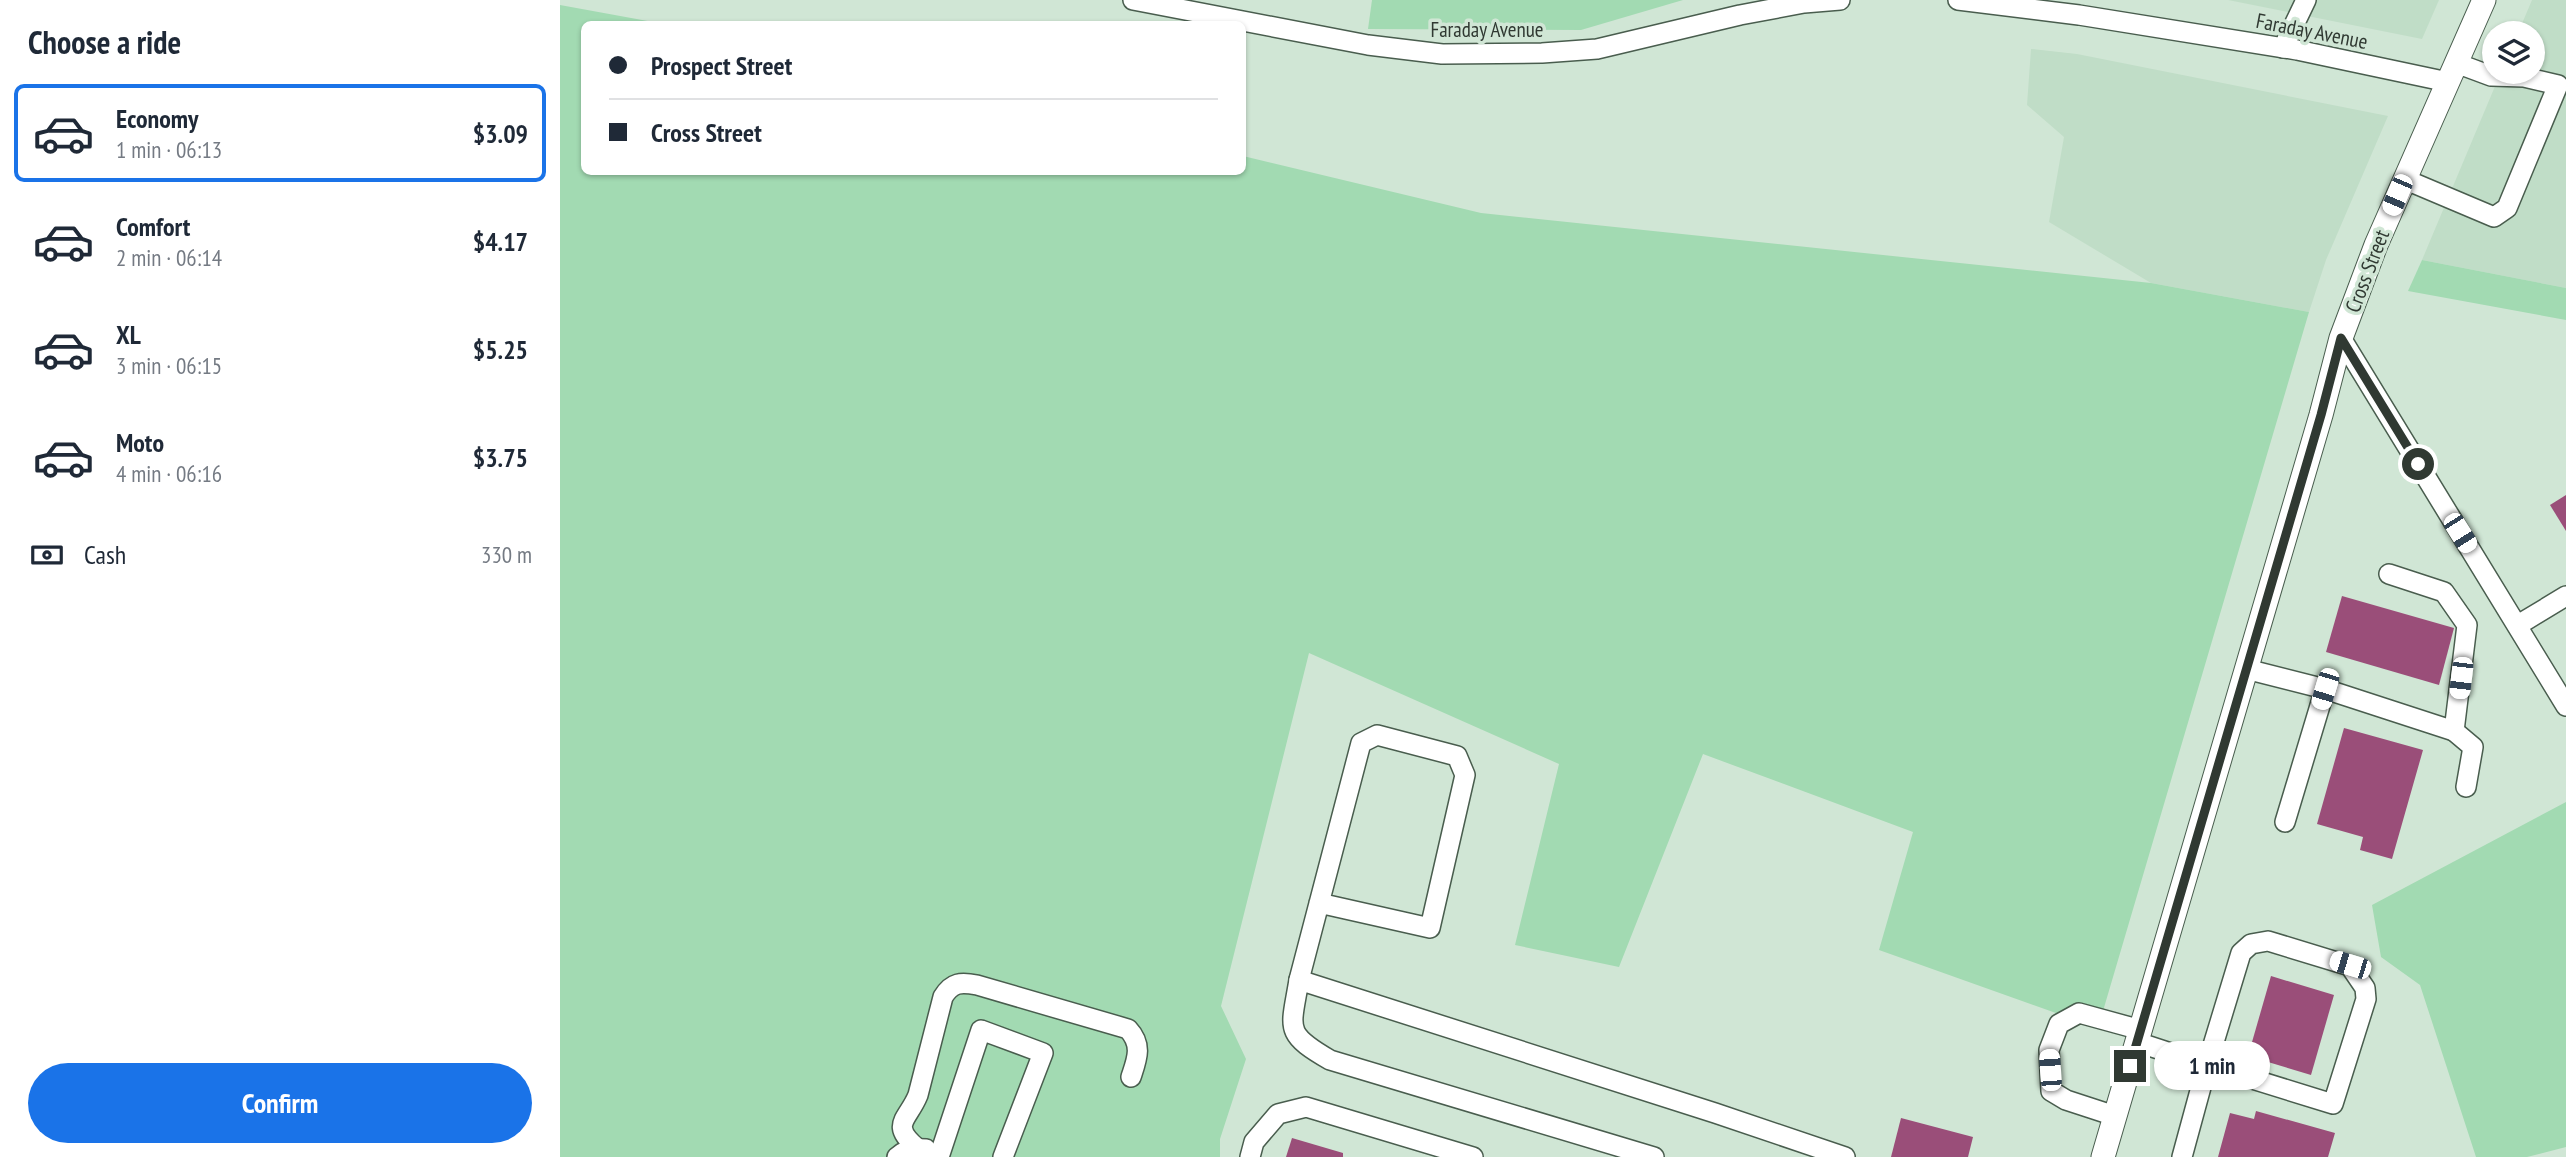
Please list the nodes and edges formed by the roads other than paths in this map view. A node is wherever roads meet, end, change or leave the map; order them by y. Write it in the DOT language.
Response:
graph roads {
  1 [pos="1133,0"];
  2 [pos="1840,0"];
  3 [pos="1958,0"];
  4 [pos="2306,0"];
  5 [pos="2484,0"];
  6 [pos="1243,21"];
  7 [pos="1246,22"];
  8 [pos="2283,48"];
  9 [pos="2452,73"];
  10 [pos="2562,87"];
  11 [pos="2404,179"];
  12 [pos="2341,338"];
  13 [pos="2389,574"];
  14 [pos="2566,596"];
  15 [pos="2518,625"];
  16 [pos="2246,669"];
  17 [pos="2325,689"];
  18 [pos="2566,706"];
  19 [pos="2454,731"];
  20 [pos="2466,787"];
  21 [pos="2285,822"];
  22 [pos="1319,903"];
  23 [pos="1299,980"];
  24 [pos="2139,1036"];
  25 [pos="2207,1065"];
  26 [pos="1131,1077"];
  27 [pos="2115,1116"];
  28 [pos="916,1149"];
  29 [pos="940,1153"];
  30 [pos="897,1157"];
  31 [pos="1003,1157"];
  32 [pos="1250,1157"];
  33 [pos="1473,1157"];
  34 [pos="1654,1157"];
  35 [pos="1845,1157"];
  36 [pos="2103,1157"];
  37 [pos="2182,1157"];
  1 -- 6 [label="street, Faraday Avenue"];
  2 -- 7 [label="street, Faraday Avenue"];
  3 -- 8 [label="street, Faraday Avenue"];
  4 -- 8 [label="street"];
  5 -- 9 [label="main road, Cross Street"];
  8 -- 9 [label="street, Faraday Avenue"];
  9 -- 10 [label="street, Faraday Avenue"];
  9 -- 11 [label="main road, Cross Street"];
  10 -- 11 [label="street"];
  11 -- 12 [label="main road, Cross Street"];
  12 -- 15 [label="street"];
  12 -- 16 [label="main road, Cross Street"];
  13 -- 19 [label="street"];
  14 -- 15 [label="street"];
  15 -- 18 [label="street"];
  16 -- 17 [label="street"];
  16 -- 24 [label="main road, Cross Street"];
  17 -- 19 [label="street"];
  17 -- 21 [label="street"];
  19 -- 20 [label="street"];
  22 -- 22 [label="street"];
  22 -- 23 [label="street"];
  23 -- 34 [label="street"];
  23 -- 35 [label="street"];
  24 -- 25 [label="street"];
  24 -- 27 [label="main road, Cross Street"];
  24 -- 27 [label="street"];
  25 -- 25 [label="street"];
  25 -- 37 [label="street"];
  26 -- 28 [label="street"];
  27 -- 36 [label="main road, Cross Street"];
  28 -- 29 [label="street"];
  28 -- 30 [label="street"];
  29 -- 31 [label="street"];
  32 -- 33 [label="street"];
}
